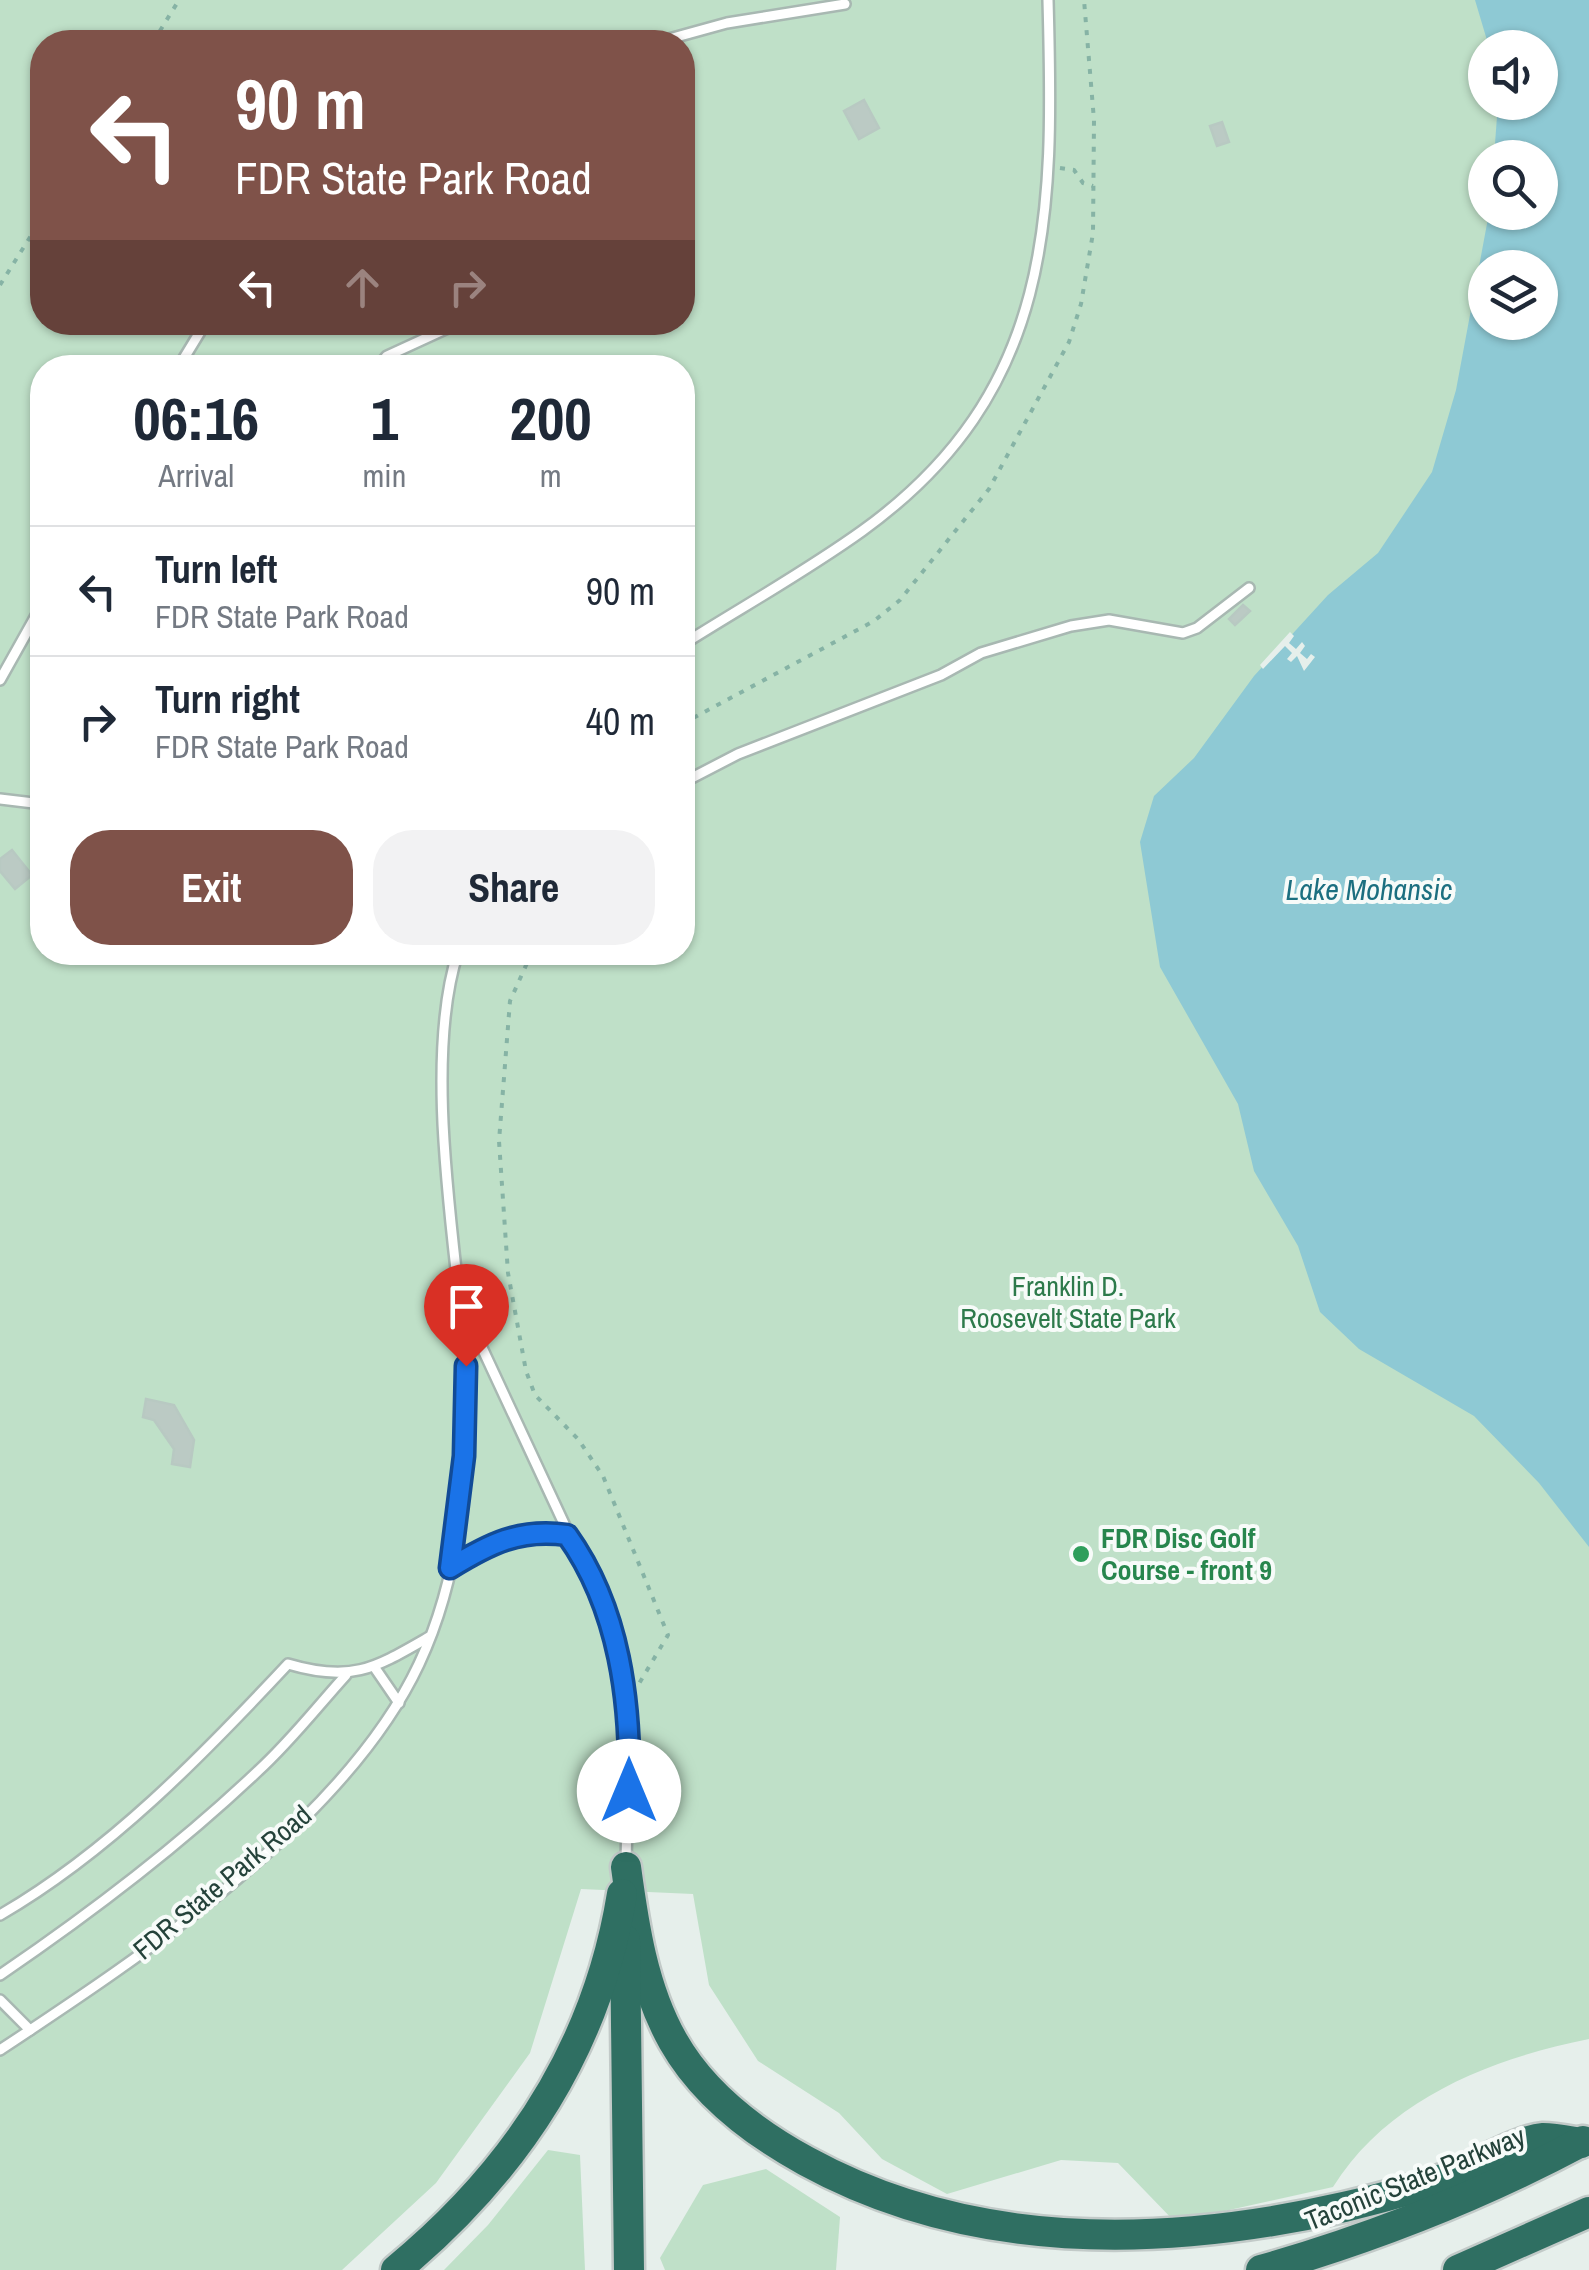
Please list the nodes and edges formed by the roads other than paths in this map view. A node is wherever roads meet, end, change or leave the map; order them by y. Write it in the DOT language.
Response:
graph roads {
  1 [pos="1048,0"];
  2 [pos="845,4"];
  3 [pos="695,32"];
  4 [pos="432,335"];
  5 [pos="388,355"];
  6 [pos="1249,588"];
  7 [pos="30,626"];
  8 [pos="695,637"];
  9 [pos="0,680"];
  10 [pos="695,777"];
  11 [pos="0,799"];
  12 [pos="30,803"];
  13 [pos="456,965"];
  14 [pos="459,1298"];
  15 [pos="567,1535"];
  16 [pos="450,1568"];
  17 [pos="430,1637"];
  18 [pos="375,1668"];
  19 [pos="346,1675"];
  20 [pos="399,1703"];
  21 [pos="626,1867"];
  22 [pos="0,1915"];
  23 [pos="0,1974"];
  24 [pos="0,2000"];
  25 [pos="30,2030"];
  26 [pos="0,2050"];
  27 [pos="1585,2140"];
  28 [pos="1589,2212"];
  29 [pos="396,2270"];
  30 [pos="629,2270"];
  31 [pos="1262,2270"];
  32 [pos="1458,2270"];
  1 -- 8 [label="lane"];
  2 -- 3 [label="lane"];
  4 -- 5 [label="lane"];
  6 -- 10 [label="lane"];
  7 -- 9 [label="lane"];
  11 -- 12 [label="lane"];
  13 -- 14 [label="lane, FDR State Park Road"];
  14 -- 15 [label="lane, FDR State Park Road"];
  14 -- 16 [label="lane, FDR State Park Road"];
  15 -- 16 [label="lane"];
  15 -- 21 [label="lane, FDR State Park Road"];
  16 -- 17 [label="lane, FDR State Park Road"];
  17 -- 18 [label="lane"];
  17 -- 20 [label="lane, FDR State Park Road"];
  18 -- 19 [label="lane"];
  18 -- 20 [label="lane"];
  19 -- 22 [label="lane"];
  19 -- 23 [label="lane"];
  20 -- 25 [label="lane, FDR State Park Road"];
  21 -- 27 [label="highway"];
  21 -- 29 [label="highway"];
  21 -- 30 [label="highway"];
  24 -- 25 [label="lane"];
  25 -- 26 [label="lane, FDR State Park Road"];
  27 -- 31 [label="highway, Taconic State Parkway"];
  28 -- 32 [label="highway"];
}
